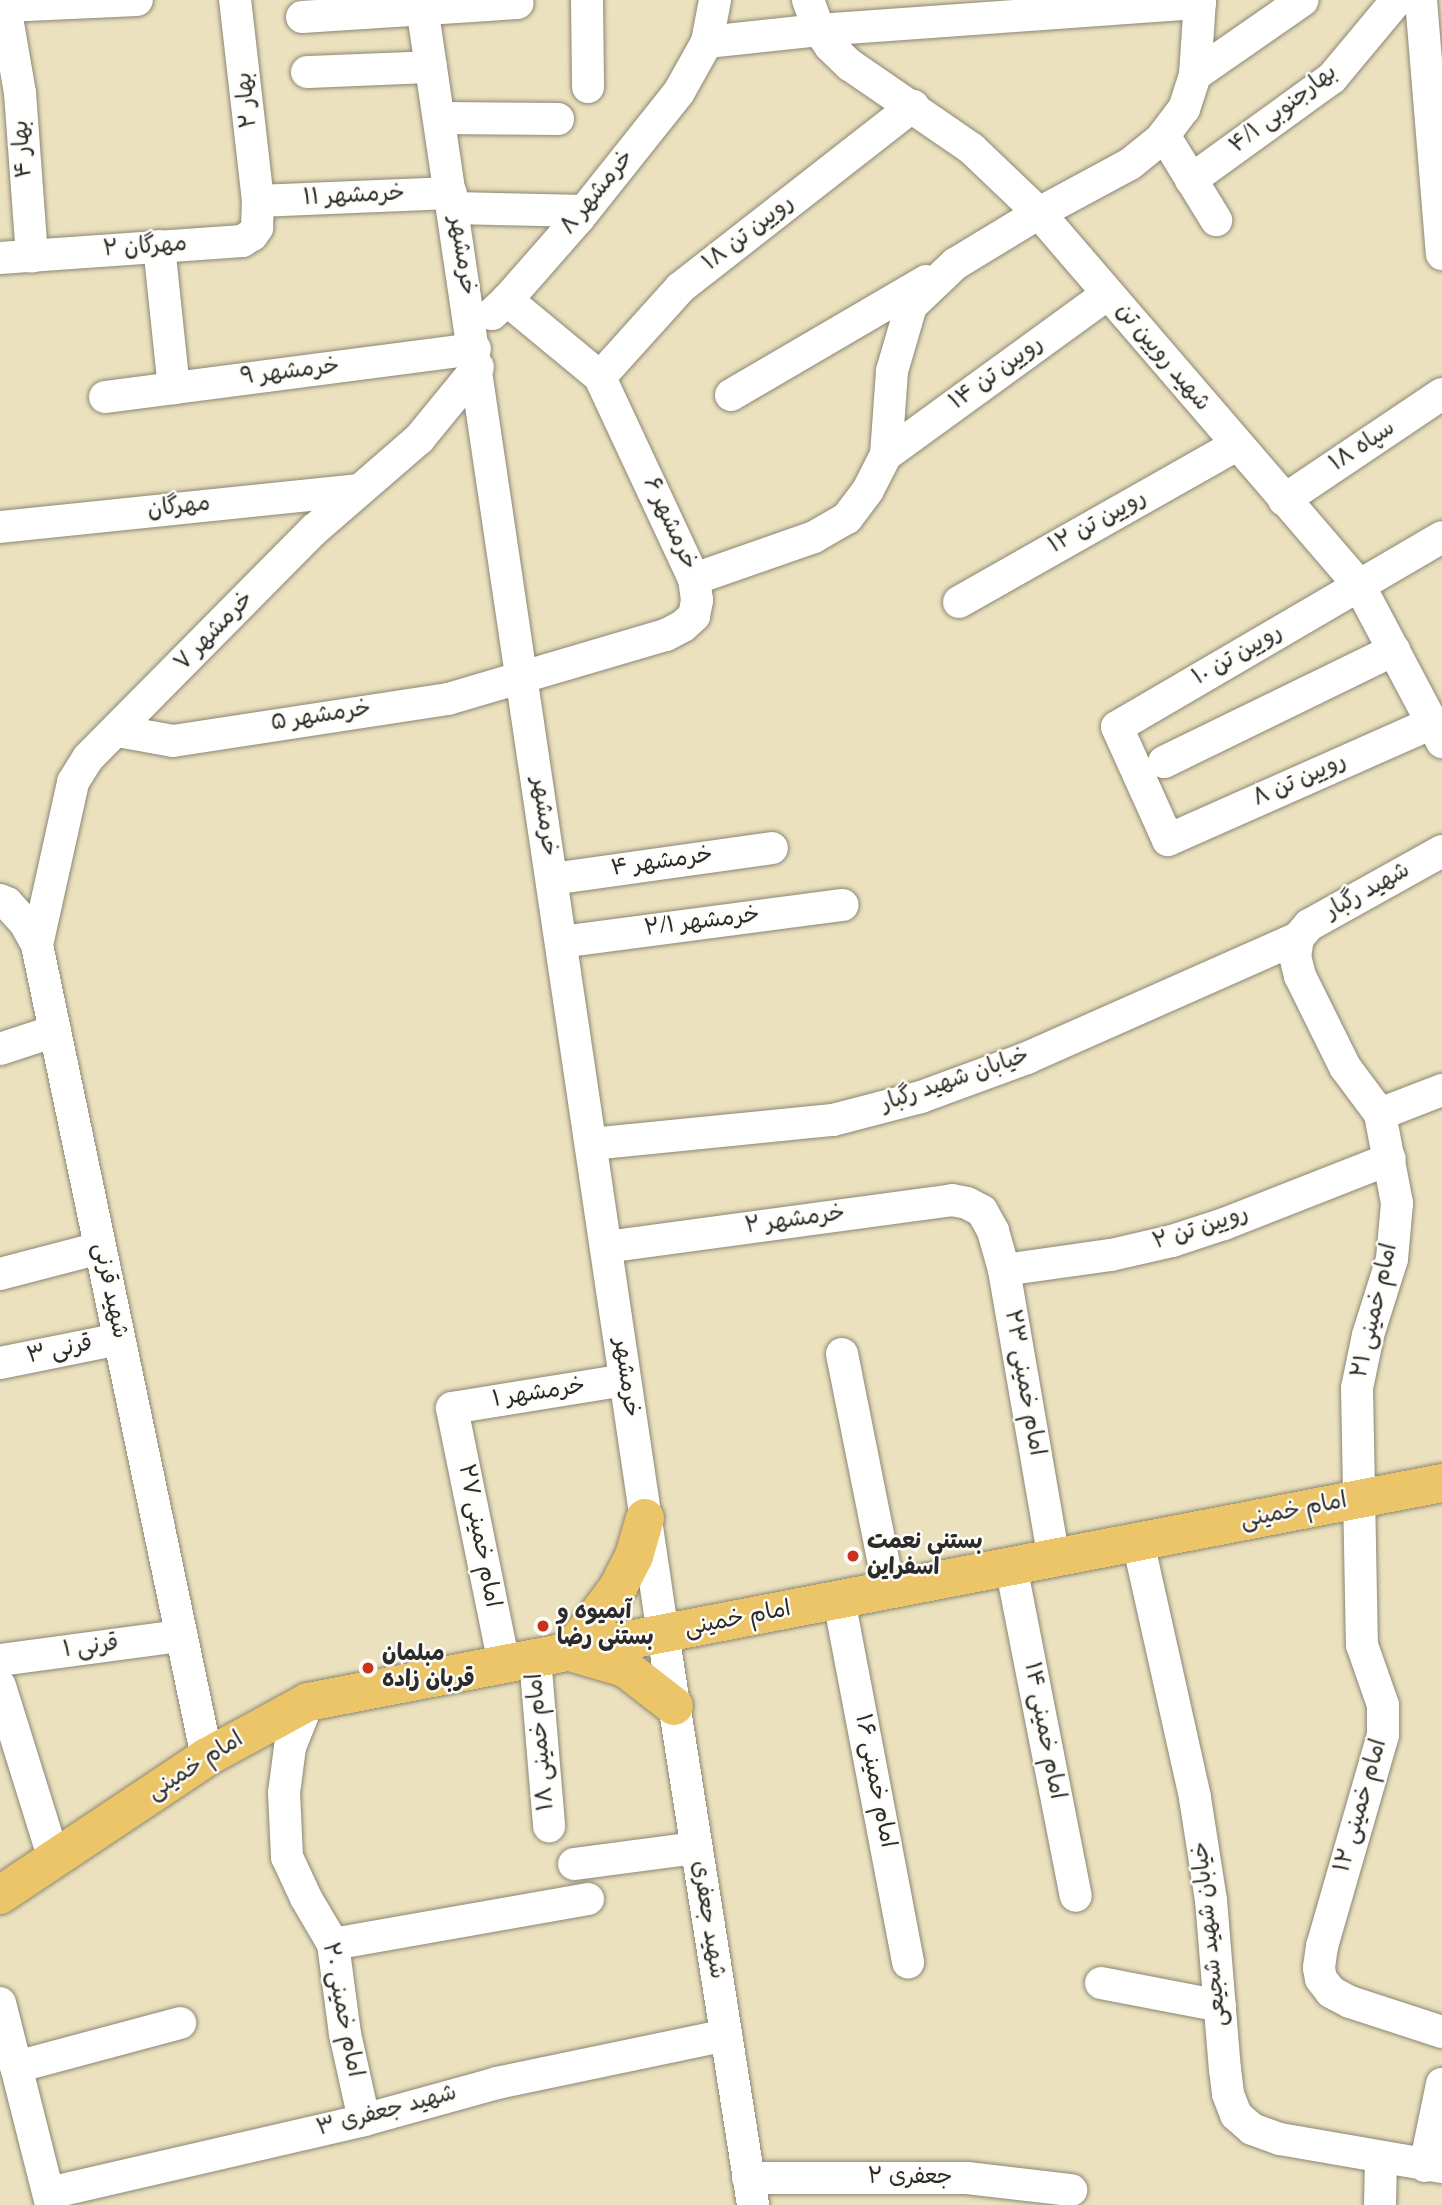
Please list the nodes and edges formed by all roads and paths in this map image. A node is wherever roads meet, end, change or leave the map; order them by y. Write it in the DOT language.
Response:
graph roads {
  1 [pos="137,0"];
  2 [pos="235,0"];
  3 [pos="587,0"];
  4 [pos="715,0"];
  5 [pos="808,0"];
  6 [pos="1303,0"];
  7 [pos="1397,0"];
  8 [pos="1421,0"];
  9 [pos="1200,1"];
  10 [pos="518,3"];
  11 [pos="422,5"];
  12 [pos="2,6"];
  13 [pos="1008,8"];
  14 [pos="302,17"];
  15 [pos="819,30"];
  16 [pos="707,43"];
  17 [pos="431,66"];
  18 [pos="307,72"];
  19 [pos="1195,75"];
  20 [pos="588,87"];
  21 [pos="913,106"];
  22 [pos="439,118"];
  23 [pos="558,119"];
  24 [pos="1164,135"];
  25 [pos="1191,180"];
  26 [pos="452,200"];
  27 [pos="258,201"];
  28 [pos="584,211"];
  29 [pos="1039,213"];
  30 [pos="1216,220"];
  31 [pos="159,246"];
  32 [pos="1442,254"];
  33 [pos="32,257"];
  34 [pos="0,258"];
  35 [pos="955,264"];
  36 [pos="1108,294"];
  37 [pos="507,300"];
  38 [pos="475,349"];
  39 [pos="600,377"];
  40 [pos="174,388"];
  41 [pos="1442,394"];
  42 [pos="731,396"];
  43 [pos="105,397"];
  44 [pos="1237,445"];
  45 [pos="886,455"];
  46 [pos="358,489"];
  47 [pos="1284,500"];
  48 [pos="0,527"];
  49 [pos="1442,537"];
  50 [pos="694,579"];
  51 [pos="1359,585"];
  52 [pos="959,602"];
  53 [pos="1394,650"];
  54 [pos="523,678"];
  55 [pos="118,731"];
  56 [pos="1437,732"];
  57 [pos="1164,762"];
  58 [pos="1168,840"];
  59 [pos="772,848"];
  60 [pos="1442,851"];
  61 [pos="552,879"];
  62 [pos="0,900"];
  63 [pos="842,905"];
  64 [pos="1298,938"];
  65 [pos="561,942"];
  66 [pos="37,945"];
  67 [pos="55,1031"];
  68 [pos="0,1049"];
  69 [pos="1442,1090"];
  70 [pos="1380,1114"];
  71 [pos="591,1144"];
  72 [pos="1390,1159"];
  73 [pos="982,1211"];
  74 [pos="606,1247"];
  75 [pos="100,1248"];
  76 [pos="1004,1270"];
  77 [pos="0,1274"];
  78 [pos="119,1339"];
  79 [pos="842,1354"];
  80 [pos="0,1363"];
  81 [pos="625,1380"];
  82 [pos="452,1408"];
  83 [pos="1442,1483"];
  84 [pos="1361,1499"];
  85 [pos="645,1518"];
  86 [pos="1138,1542"];
  87 [pos="1054,1558"];
  88 [pos="1011,1566"];
  89 [pos="889,1590"];
  90 [pos="839,1600"];
  91 [pos="663,1634"];
  92 [pos="181,1636"];
  93 [pos="536,1658"];
  94 [pos="0,1660"];
  95 [pos="0,1686"];
  96 [pos="308,1702"];
  97 [pos="674,1706"];
  98 [pos="207,1757"];
  99 [pos="550,1826"];
  100 [pos="696,1848"];
  101 [pos="54,1859"];
  102 [pos="574,1864"];
  103 [pos="0,1895"];
  104 [pos="1076,1896"];
  105 [pos="588,1899"];
  106 [pos="333,1944"];
  107 [pos="908,1962"];
  108 [pos="1101,1983"];
  109 [pos="0,2003"];
  110 [pos="1220,2006"];
  111 [pos="180,2023"];
  112 [pos="1442,2032"];
  113 [pos="726,2035"];
  114 [pos="16,2067"];
  115 [pos="1442,2084"];
  116 [pos="364,2120"];
  117 [pos="1381,2158"];
  118 [pos="1434,2167"];
  119 [pos="1071,2190"];
  120 [pos="750,2192"];
  121 [pos="50,2199"];
  122 [pos="1380,2205"];
  1 -- 12 [label="street"];
  2 -- 27 [label="street, بهار ۲"];
  3 -- 20 [label="street"];
  4 -- 16 [label="street, خرمشهر ۸"];
  5 -- 15 [label="street, شهید رویین تن"];
  6 -- 19 [label="street"];
  7 -- 25 [label="street, بهارجنوبی ۴/۱"];
  8 -- 32 [label="street"];
  9 -- 13 [label="street"];
  9 -- 19 [label="street"];
  10 -- 11 [label="street"];
  11 -- 14 [label="street"];
  11 -- 17 [label="street, خرمشهر"];
  12 -- 33 [label="street, بهار ۴"];
  13 -- 15 [label="street"];
  15 -- 16 [label="street"];
  15 -- 21 [label="street, شهید رویین تن"];
  16 -- 28 [label="street, خرمشهر ۸"];
  17 -- 18 [label="street"];
  17 -- 22 [label="street, خرمشهر"];
  19 -- 24 [label="street"];
  21 -- 29 [label="street, شهید رویین تن"];
  21 -- 39 [label="street, رویین تن ۱۸"];
  22 -- 23 [label="street"];
  22 -- 26 [label="street, خرمشهر"];
  24 -- 25 [label="street"];
  24 -- 29 [label="street"];
  25 -- 30 [label="street"];
  26 -- 27 [label="street, خرمشهر ۱۱"];
  26 -- 28 [label="street, خرمشهر ۱۱"];
  26 -- 38 [label="street, خرمشهر"];
  27 -- 31 [label="street, مهرگان ۲"];
  28 -- 37 [label="street, خرمشهر ۸"];
  29 -- 35 [label="street"];
  29 -- 36 [label="street, شهید رویین تن"];
  31 -- 33 [label="street, مهرگان ۲"];
  31 -- 40 [label="street"];
  33 -- 34 [label="street, مهرگان ۲"];
  35 -- 42 [label="street"];
  35 -- 45 [label="street"];
  36 -- 44 [label="street, شهید رویین تن"];
  36 -- 45 [label="street, رویین تن ۱۴"];
  37 -- 38 [label="street, خرمشهر ۸"];
  37 -- 39 [label="street, خرمشهر ۶"];
  38 -- 40 [label="street, خرمشهر ۹"];
  38 -- 46 [label="street, خرمشهر ۷"];
  38 -- 54 [label="street, خرمشهر"];
  39 -- 50 [label="street, خرمشهر ۶"];
  40 -- 43 [label="street, خرمشهر ۹"];
  41 -- 47 [label="street, سپاه ۱۸"];
  44 -- 47 [label="street, شهید رویین تن"];
  44 -- 52 [label="street, رویین تن ۱۲"];
  45 -- 50 [label="street"];
  46 -- 48 [label="street, مهرگان"];
  46 -- 55 [label="street, خرمشهر ۷"];
  47 -- 51 [label="street, شهید رویین تن"];
  49 -- 51 [label="street, رویین تن ۱۰"];
  50 -- 54 [label="street, خرمشهر ۶"];
  51 -- 53 [label="street, شهید رویین تن"];
  51 -- 58 [label="street, رویین تن ۱۰"];
  53 -- 56 [label="street, شهید رویین تن"];
  53 -- 57 [label="street"];
  54 -- 55 [label="street, خرمشهر ۵"];
  54 -- 61 [label="street, خرمشهر"];
  55 -- 66 [label="street, خرمشهر ۷"];
  56 -- 58 [label="street, رویین تن ۸"];
  59 -- 61 [label="street, خرمشهر ۴"];
  60 -- 64 [label="street, شهید رگبار"];
  61 -- 65 [label="street, خرمشهر"];
  62 -- 66 [label="street"];
  63 -- 65 [label="street, خرمشهر ۲/۱"];
  64 -- 70 [label="street, امام خمینی ۲۱"];
  64 -- 71 [label="street, خیابان شهید رگبار"];
  65 -- 71 [label="street, خرمشهر"];
  66 -- 67 [label="street, شهید قرنی"];
  67 -- 68 [label="street"];
  67 -- 75 [label="street, شهید قرنی"];
  69 -- 70 [label="street"];
  70 -- 72 [label="street, امام خمینی ۲۱"];
  71 -- 74 [label="street, خرمشهر"];
  72 -- 76 [label="street, رویین تن ۲"];
  72 -- 84 [label="street, امام خمینی ۲۱"];
  73 -- 74 [label="street, خرمشهر ۲"];
  73 -- 76 [label="street, امام خمینی ۲۳"];
  74 -- 81 [label="street, خرمشهر"];
  75 -- 77 [label="street"];
  75 -- 78 [label="street, شهید قرنی"];
  76 -- 87 [label="street, امام خمینی ۲۳"];
  78 -- 80 [label="street, قرنی ۳"];
  78 -- 92 [label="street, شهید قرنی"];
  79 -- 89 [label="street"];
  81 -- 82 [label="street, خرمشهر ۱"];
  81 -- 85 [label="street, خرمشهر"];
  82 -- 93 [label="street, امام خمینی ۲۷"];
  83 -- 84 [label="main road, امام خمینی"];
  84 -- 86 [label="main road, امام خمینی"];
  84 -- 112 [label="street, امام خمینی ۱۲"];
  85 -- 91 [label="street, خرمشهر"];
  85 -- 93 [label="main road"];
  86 -- 87 [label="main road, امام خمینی"];
  86 -- 110 [label="street, خیابان شهید شجیعی"];
  87 -- 88 [label="main road, امام خمینی"];
  88 -- 89 [label="main road, امام خمینی"];
  88 -- 104 [label="street, امام خمینی ۱۴"];
  89 -- 90 [label="main road, امام خمینی"];
  90 -- 91 [label="main road, امام خمینی"];
  90 -- 107 [label="street, امام خمینی ۱۶"];
  91 -- 93 [label="main road, امام خمینی"];
  91 -- 97 [label="street, شهید جعفری"];
  92 -- 94 [label="street, قرنی ۱"];
  92 -- 98 [label="street, شهید قرنی"];
  93 -- 96 [label="main road, امام خمینی"];
  93 -- 97 [label="main road"];
  93 -- 99 [label="street, امام خمینی ۱۸"];
  95 -- 101 [label="street"];
  96 -- 98 [label="main road, امام خمینی"];
  96 -- 106 [label="street, امام خمینی ۲۰"];
  97 -- 100 [label="street, شهید جعفری"];
  98 -- 101 [label="main road, امام خمینی"];
  100 -- 102 [label="street"];
  100 -- 113 [label="street, شهید جعفری"];
  101 -- 103 [label="main road, امام خمینی"];
  105 -- 106 [label="street"];
  106 -- 116 [label="street, امام خمینی ۲۰"];
  108 -- 110 [label="street"];
  109 -- 114 [label="street"];
  110 -- 117 [label="street, خیابان شهید شجیعی"];
  111 -- 114 [label="street"];
  113 -- 116 [label="street, شهید جعفری ۳"];
  113 -- 120 [label="street, شهید جعفری"];
  114 -- 121 [label="street"];
  115 -- 118 [label="street"];
  116 -- 121 [label="street, شهید جعفری ۳"];
  117 -- 118 [label="street, خیابان شهید شجیعی"];
  117 -- 122 [label="street"];
  119 -- 120 [label="street, جعفری ۲"];
}
